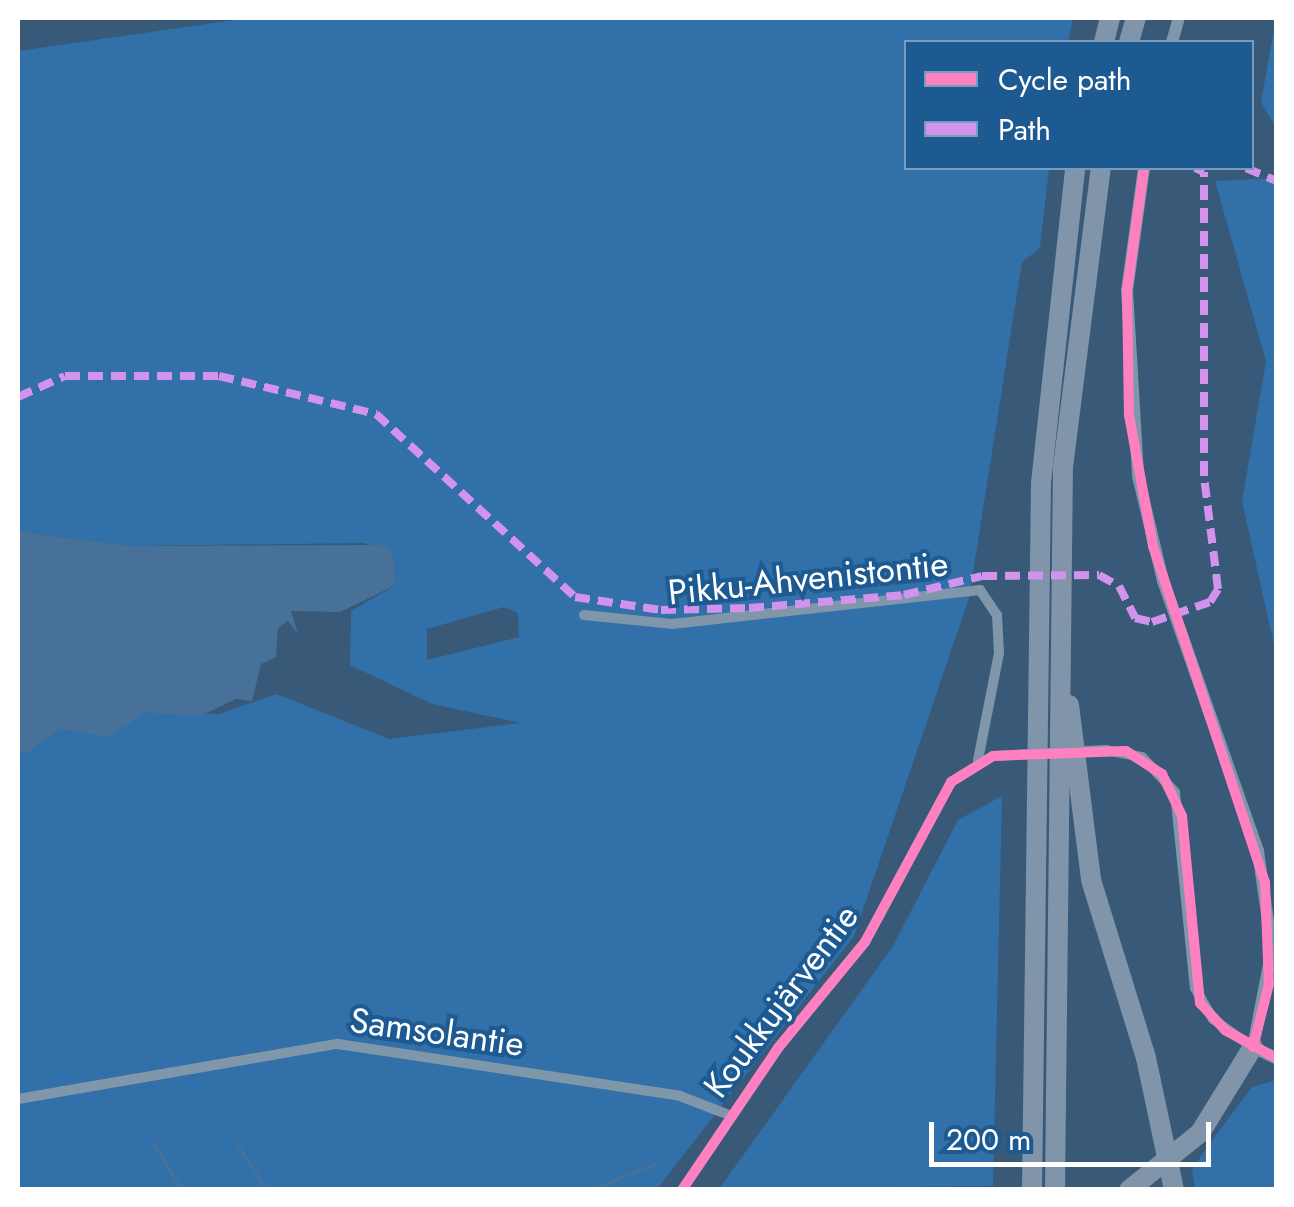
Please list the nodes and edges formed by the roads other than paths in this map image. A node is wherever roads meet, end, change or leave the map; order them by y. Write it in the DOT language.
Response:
graph roads {
  1 [pos="1075,170"];
  2 [pos="1101,170"];
  3 [pos="1144,170"];
  4 [pos="584,614"];
  5 [pos="1060,618"];
  6 [pos="978,760"];
  7 [pos="1253,1047"];
  8 [pos="1276,1058"];
  9 [pos="18,1099"];
  10 [pos="729,1115"];
  11 [pos="1172,1162"];
  12 [pos="682,1190"];
  13 [pos="1032,1190"];
  14 [pos="1055,1190"];
  15 [pos="1130,1190"];
  16 [pos="1174,1190"];
  1 -- 13 [label="highway"];
  2 -- 5 [label="highway"];
  3 -- 7 [label="street"];
  4 -- 6 [label="street, Pikku-Ahvenistontie"];
  5 -- 11 [label="highway"];
  5 -- 14 [label="highway"];
  6 -- 7 [label="street, bridge"];
  6 -- 10 [label="street, Koukkujärventie"];
  7 -- 8 [label="street"];
  7 -- 11 [label="highway"];
  9 -- 10 [label="street, Samsolantie"];
  10 -- 12 [label="street, Koukkujärventie"];
  11 -- 15 [label="highway"];
  11 -- 16 [label="highway"];
}
